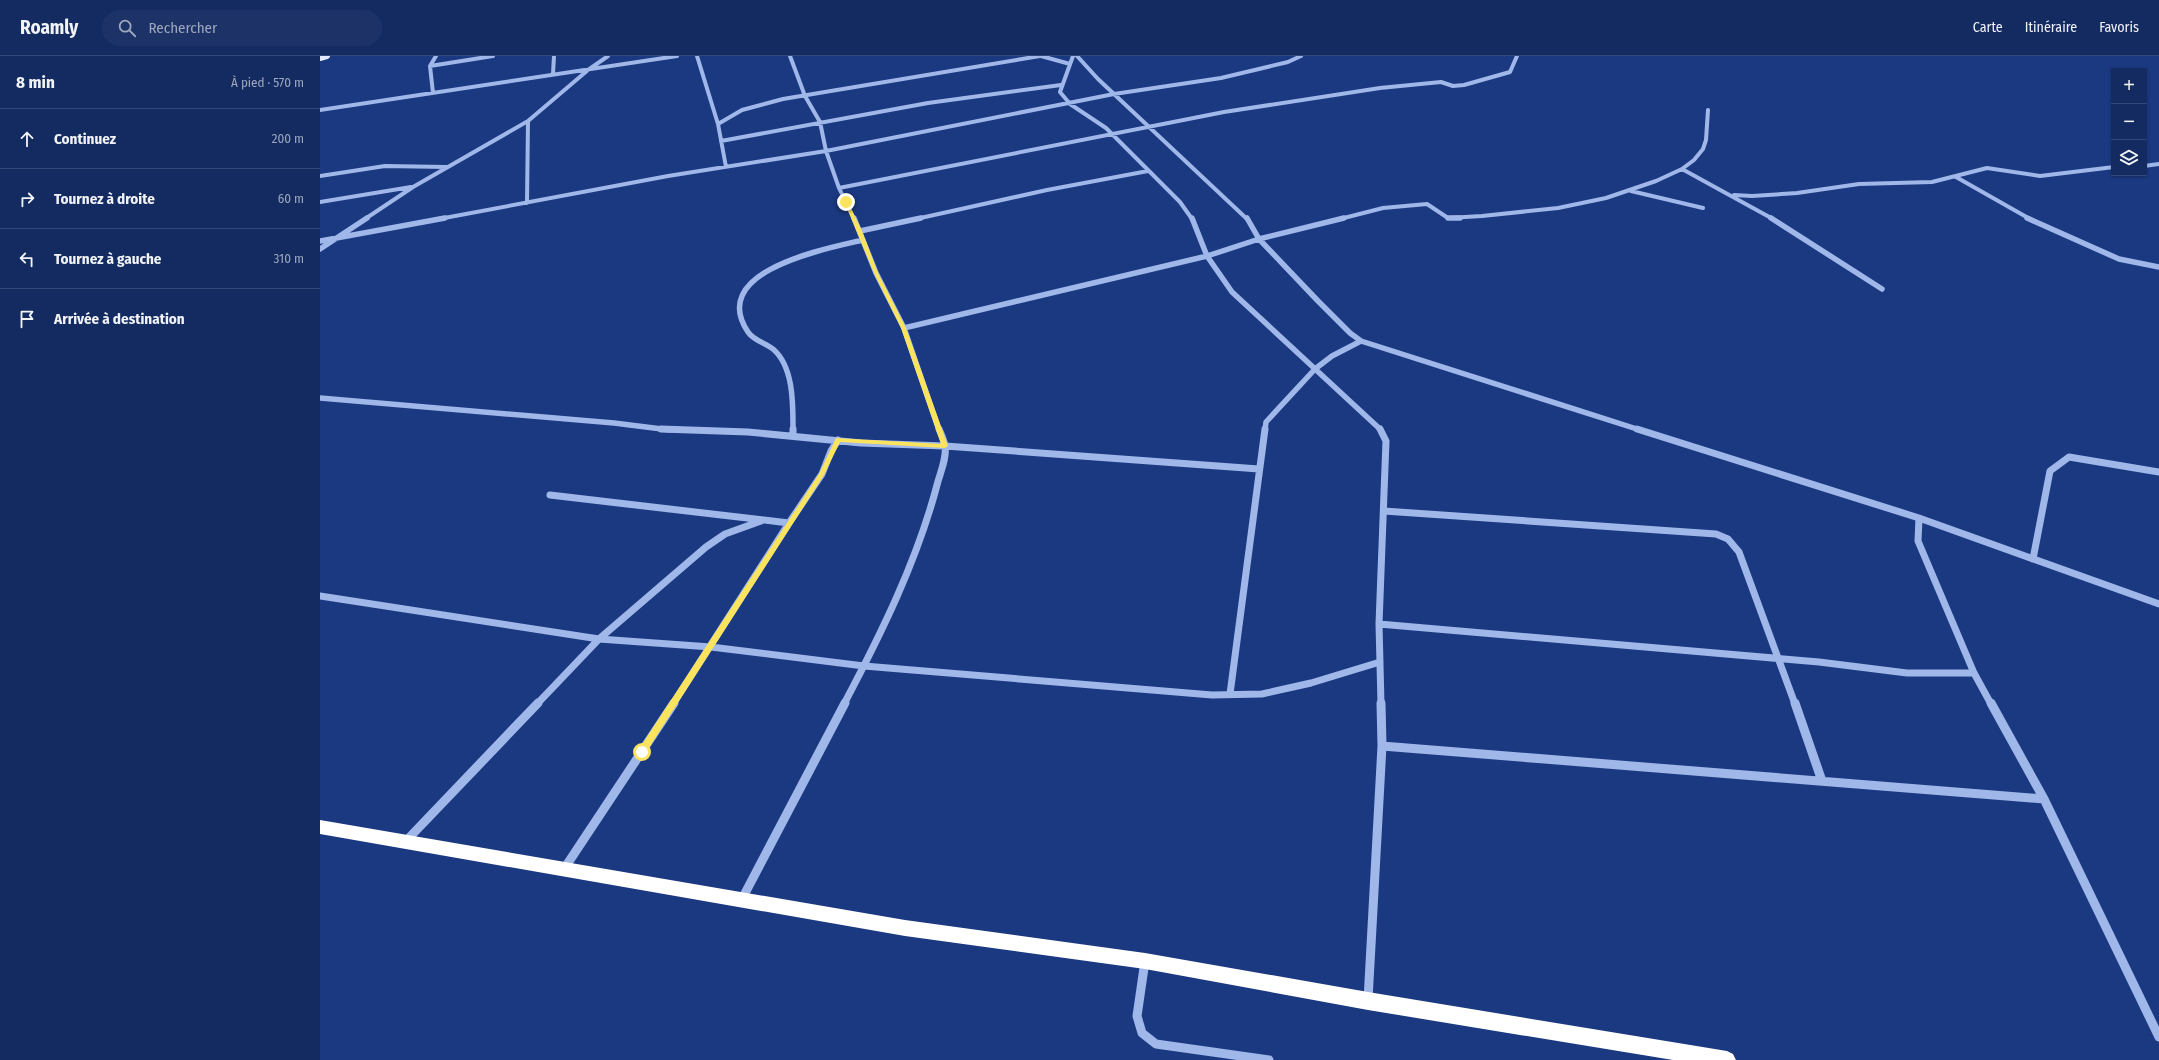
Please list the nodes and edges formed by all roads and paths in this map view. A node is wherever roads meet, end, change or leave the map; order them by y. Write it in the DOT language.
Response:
graph roads {
  1 [pos="436,56"];
  2 [pos="493,56"];
  3 [pos="554,56"];
  4 [pos="608,56"];
  5 [pos="677,56"];
  6 [pos="697,56"];
  7 [pos="790,56"];
  8 [pos="1040,56"];
  9 [pos="1074,56"];
  10 [pos="1077,56"];
  11 [pos="1301,56"];
  12 [pos="1517,56"];
  13 [pos="1070,64"];
  14 [pos="430,66"];
  15 [pos="588,70"];
  16 [pos="553,74"];
  17 [pos="1061,85"];
  18 [pos="433,93"];
  19 [pos="1114,94"];
  20 [pos="805,96"];
  21 [pos="1070,104"];
  22 [pos="320,110"];
  23 [pos="1708,110"];
  24 [pos="528,121"];
  25 [pos="820,122"];
  26 [pos="718,124"];
  27 [pos="1150,127"];
  28 [pos="1112,135"];
  29 [pos="721,141"];
  30 [pos="826,151"];
  31 [pos="2159,164"];
  32 [pos="2147,166"];
  33 [pos="447,167"];
  34 [pos="726,167"];
  35 [pos="2111,167"];
  36 [pos="1682,170"];
  37 [pos="1148,171"];
  38 [pos="320,176"];
  39 [pos="1956,177"];
  40 [pos="413,187"];
  41 [pos="839,188"];
  42 [pos="1631,191"];
  43 [pos="1734,195"];
  44 [pos="320,202"];
  45 [pos="526,202"];
  46 [pos="1703,208"];
  47 [pos="860,231"];
  48 [pos="335,238"];
  49 [pos="1259,239"];
  50 [pos="863,240"];
  51 [pos="320,241"];
  52 [pos="320,249"];
  53 [pos="1207,256"];
  54 [pos="2159,266"];
  55 [pos="1882,289"];
  56 [pos="904,328"];
  57 [pos="1361,340"];
  58 [pos="1315,369"];
  59 [pos="320,398"];
  60 [pos="793,436"];
  61 [pos="838,440"];
  62 [pos="945,446"];
  63 [pos="1259,469"];
  64 [pos="2159,472"];
  65 [pos="550,495"];
  66 [pos="1384,511"];
  67 [pos="1919,518"];
  68 [pos="762,521"];
  69 [pos="789,523"];
  70 [pos="2033,559"];
  71 [pos="321,597"];
  72 [pos="2159,604"];
  73 [pos="1379,624"];
  74 [pos="599,640"];
  75 [pos="711,647"];
  76 [pos="1779,658"];
  77 [pos="1380,662"];
  78 [pos="864,666"];
  79 [pos="1974,672"];
  80 [pos="1230,694"];
  81 [pos="1382,746"];
  82 [pos="1822,781"];
  83 [pos="2044,799"];
  84 [pos="320,827"];
  85 [pos="406,842"];
  86 [pos="564,869"];
  87 [pos="742,899"];
  88 [pos="1145,961"];
  89 [pos="1368,1001"];
  90 [pos="2159,1037"];
  91 [pos="1269,1060"];
  92 [pos="1727,1060"];
  1 -- 14 [label="street"];
  2 -- 14 [label="street"];
  3 -- 16 [label="street"];
  4 -- 15 [label="street"];
  5 -- 15 [label="street"];
  6 -- 26 [label="street"];
  7 -- 20 [label="street"];
  8 -- 13 [label="street"];
  8 -- 20 [label="street"];
  9 -- 13 [label="street"];
  10 -- 19 [label="street"];
  11 -- 19 [label="street"];
  12 -- 27 [label="street"];
  13 -- 17 [label="street"];
  14 -- 18 [label="street"];
  15 -- 16 [label="street"];
  15 -- 24 [label="street"];
  16 -- 18 [label="street"];
  17 -- 21 [label="street"];
  17 -- 25 [label="street"];
  18 -- 22 [label="street"];
  19 -- 21 [label="street"];
  19 -- 27 [label="street"];
  20 -- 25 [label="street"];
  20 -- 26 [label="street"];
  21 -- 28 [label="street"];
  21 -- 30 [label="street"];
  23 -- 36 [label="street"];
  24 -- 33 [label="street"];
  24 -- 45 [label="street"];
  25 -- 29 [label="street"];
  25 -- 30 [label="street"];
  26 -- 29 [label="street"];
  27 -- 28 [label="street"];
  27 -- 49 [label="street"];
  28 -- 37 [label="street"];
  28 -- 41 [label="street"];
  29 -- 34 [label="street"];
  30 -- 34 [label="street"];
  30 -- 41 [label="street"];
  31 -- 32 [label="street"];
  33 -- 38 [label="street"];
  33 -- 40 [label="street"];
  34 -- 45 [label="street"];
  35 -- 39 [label="street"];
  36 -- 42 [label="street"];
  36 -- 43 [label="street"];
  37 -- 47 [label="street"];
  37 -- 53 [label="street"];
  39 -- 43 [label="street"];
  39 -- 54 [label="street"];
  40 -- 44 [label="street"];
  40 -- 48 [label="street"];
  41 -- 47 [label="street"];
  42 -- 46 [label="street"];
  42 -- 49 [label="street"];
  43 -- 55 [label="street"];
  45 -- 48 [label="street"];
  47 -- 50 [label="street"];
  48 -- 51 [label="street"];
  48 -- 52 [label="street"];
  49 -- 53 [label="street"];
  49 -- 57 [label="street"];
  50 -- 56 [label="street"];
  50 -- 60 [label="street"];
  53 -- 56 [label="street"];
  53 -- 58 [label="street"];
  56 -- 62 [label="street"];
  57 -- 58 [label="street"];
  57 -- 67 [label="street"];
  58 -- 63 [label="street"];
  58 -- 66 [label="street"];
  59 -- 60 [label="street"];
  60 -- 61 [label="street"];
  61 -- 62 [label="street"];
  61 -- 69 [label="street"];
  62 -- 63 [label="street"];
  62 -- 78 [label="street"];
  63 -- 80 [label="street"];
  64 -- 70 [label="street"];
  65 -- 68 [label="street"];
  66 -- 73 [label="street"];
  66 -- 76 [label="street"];
  67 -- 70 [label="street"];
  67 -- 79 [label="street"];
  68 -- 69 [label="street"];
  68 -- 74 [label="street"];
  69 -- 75 [label="street"];
  70 -- 72 [label="street"];
  71 -- 74 [label="street"];
  73 -- 76 [label="street"];
  73 -- 77 [label="street"];
  74 -- 75 [label="street"];
  74 -- 85 [label="street"];
  75 -- 78 [label="street"];
  75 -- 86 [label="street"];
  76 -- 79 [label="street"];
  76 -- 82 [label="street"];
  77 -- 80 [label="street"];
  77 -- 81 [label="street"];
  78 -- 80 [label="street"];
  78 -- 87 [label="street"];
  79 -- 83 [label="street"];
  81 -- 82 [label="street"];
  81 -- 89 [label="street"];
  82 -- 83 [label="street"];
  83 -- 90 [label="street"];
  84 -- 85 [label="highway"];
  85 -- 86 [label="highway"];
  86 -- 87 [label="highway"];
  87 -- 88 [label="highway"];
  88 -- 89 [label="highway"];
  88 -- 91 [label="street"];
  89 -- 92 [label="highway"];
}
